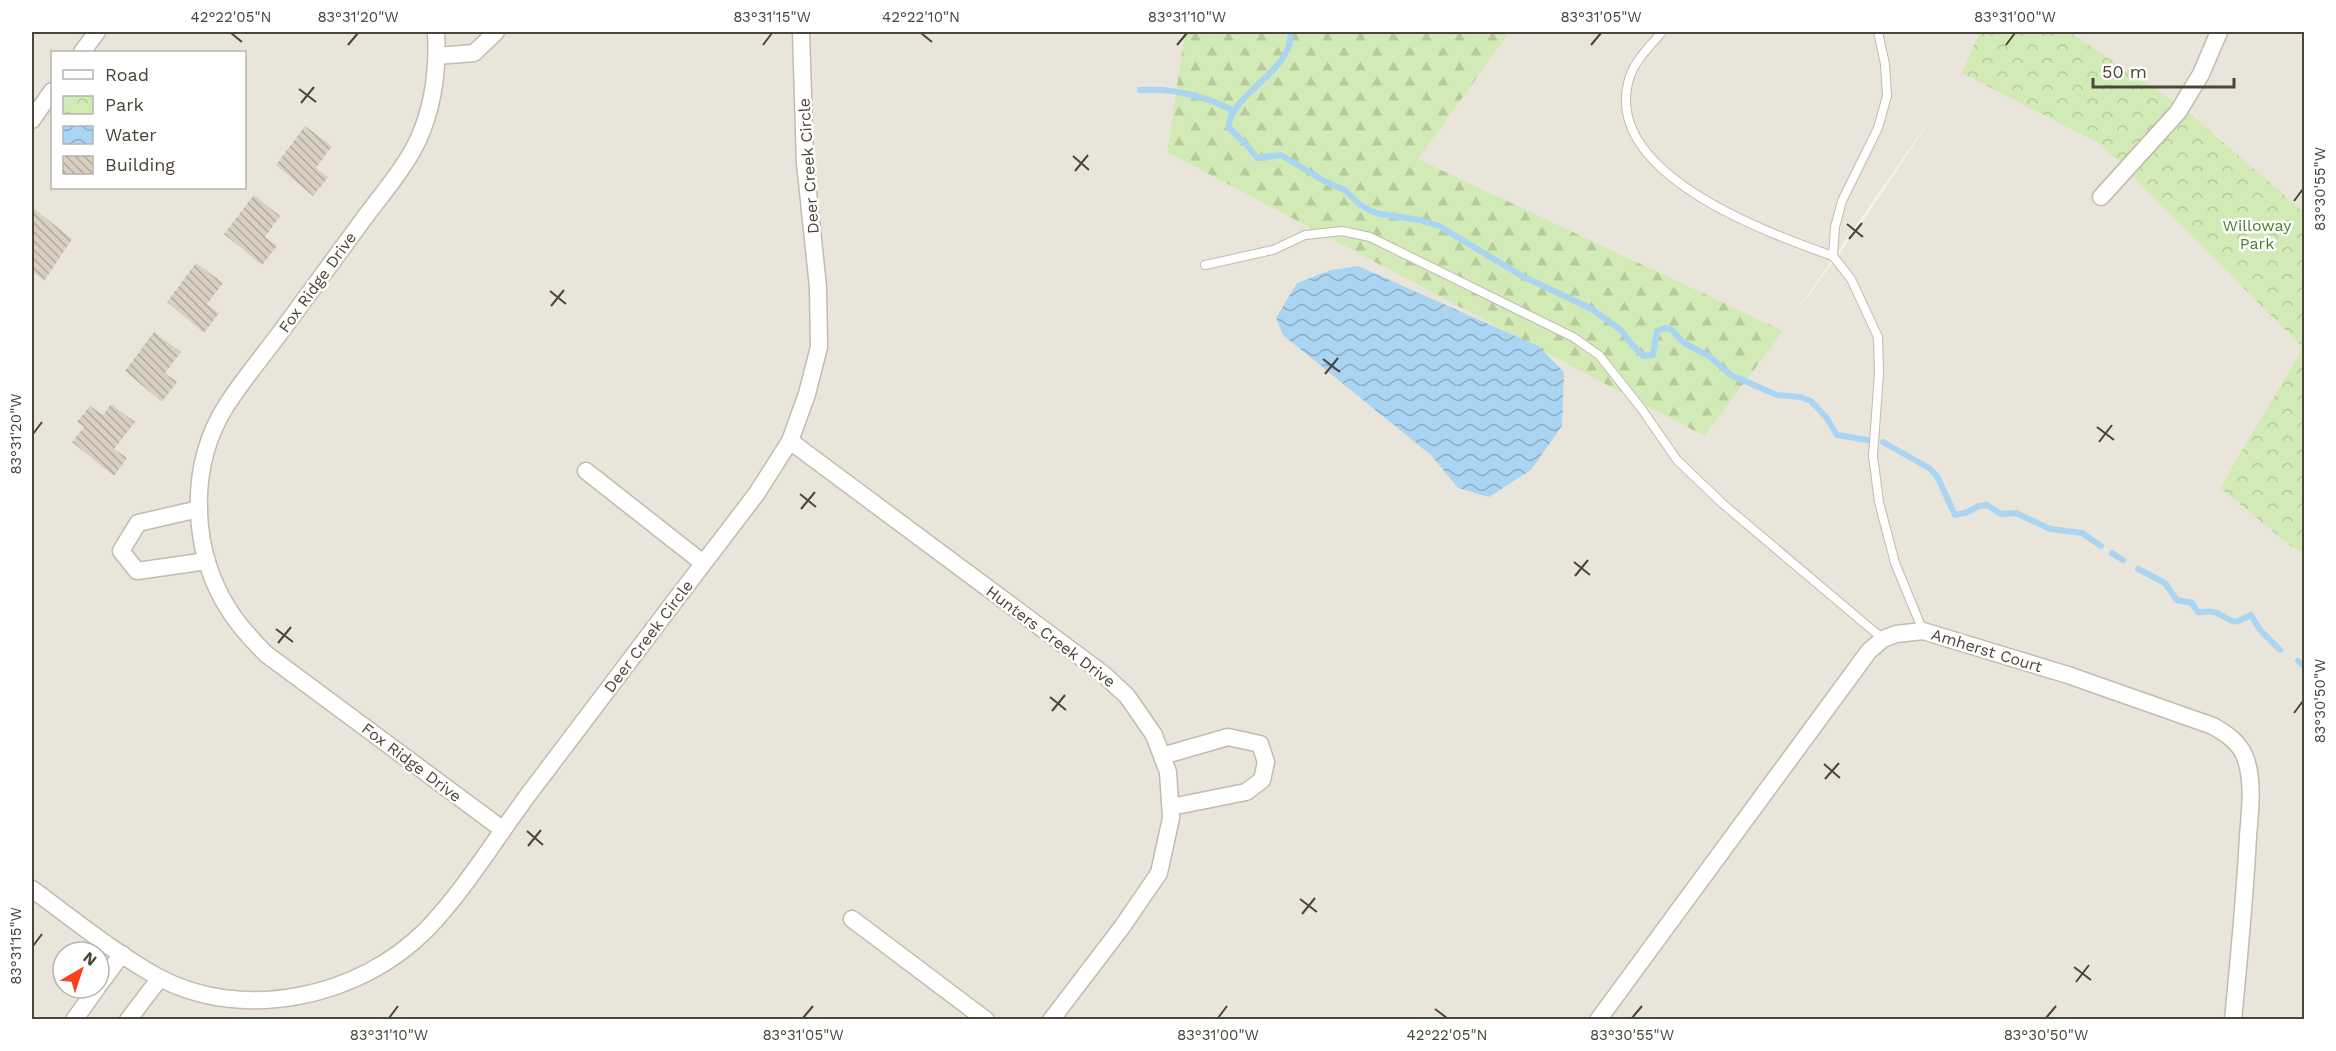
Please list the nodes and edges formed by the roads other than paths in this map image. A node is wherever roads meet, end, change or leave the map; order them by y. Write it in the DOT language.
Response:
graph roads {
  1 [pos="97,32"];
  2 [pos="436,32"];
  3 [pos="496,32"];
  4 [pos="801,32"];
  5 [pos="1662,32"];
  6 [pos="1878,32"];
  7 [pos="2219,32"];
  8 [pos="82,51"];
  9 [pos="437,56"];
  10 [pos="51,93"];
  11 [pos="32,120"];
  12 [pos="2101,197"];
  13 [pos="1833,256"];
  14 [pos="1205,265"];
  15 [pos="790,441"];
  16 [pos="586,471"];
  17 [pos="199,509"];
  18 [pos="207,561"];
  19 [pos="703,563"];
  20 [pos="1923,631"];
  21 [pos="1883,639"];
  22 [pos="1162,756"];
  23 [pos="1171,807"];
  24 [pos="502,829"];
  25 [pos="32,889"];
  26 [pos="852,919"];
  27 [pos="122,954"];
  28 [pos="111,969"];
  29 [pos="160,978"];
  30 [pos="89,1000"];
  31 [pos="74,1020"];
  32 [pos="128,1020"];
  33 [pos="986,1020"];
  34 [pos="1051,1020"];
  35 [pos="1598,1020"];
  36 [pos="2233,1020"];
  1 -- 8 [label="street"];
  2 -- 9 [label="street, Fox Ridge Drive"];
  3 -- 9 [label="street"];
  4 -- 15 [label="street, Deer Creek Circle"];
  5 -- 13 [label="lane"];
  6 -- 13 [label="lane"];
  7 -- 12 [label="street"];
  9 -- 17 [label="street, Fox Ridge Drive"];
  10 -- 11 [label="street"];
  13 -- 20 [label="lane"];
  14 -- 21 [label="lane"];
  15 -- 19 [label="street, Deer Creek Circle"];
  15 -- 22 [label="street, Hunters Creek Drive"];
  16 -- 19 [label="street"];
  17 -- 18 [label="street, Fox Ridge Drive"];
  17 -- 18 [label="street"];
  18 -- 24 [label="street, Fox Ridge Drive"];
  19 -- 24 [label="street, Deer Creek Circle"];
  20 -- 21 [label="street, Amherst Court"];
  20 -- 36 [label="street, Amherst Court"];
  21 -- 35 [label="street"];
  22 -- 23 [label="street, Hunters Creek Drive"];
  22 -- 23 [label="street"];
  23 -- 34 [label="street, Hunters Creek Drive"];
  24 -- 29 [label="street, Deer Creek Circle"];
  25 -- 27 [label="street, Deer Creek Circle"];
  26 -- 33 [label="street"];
  27 -- 28 [label="street"];
  27 -- 29 [label="street, Deer Creek Circle"];
  29 -- 32 [label="street"];
  30 -- 31 [label="street"];
}
